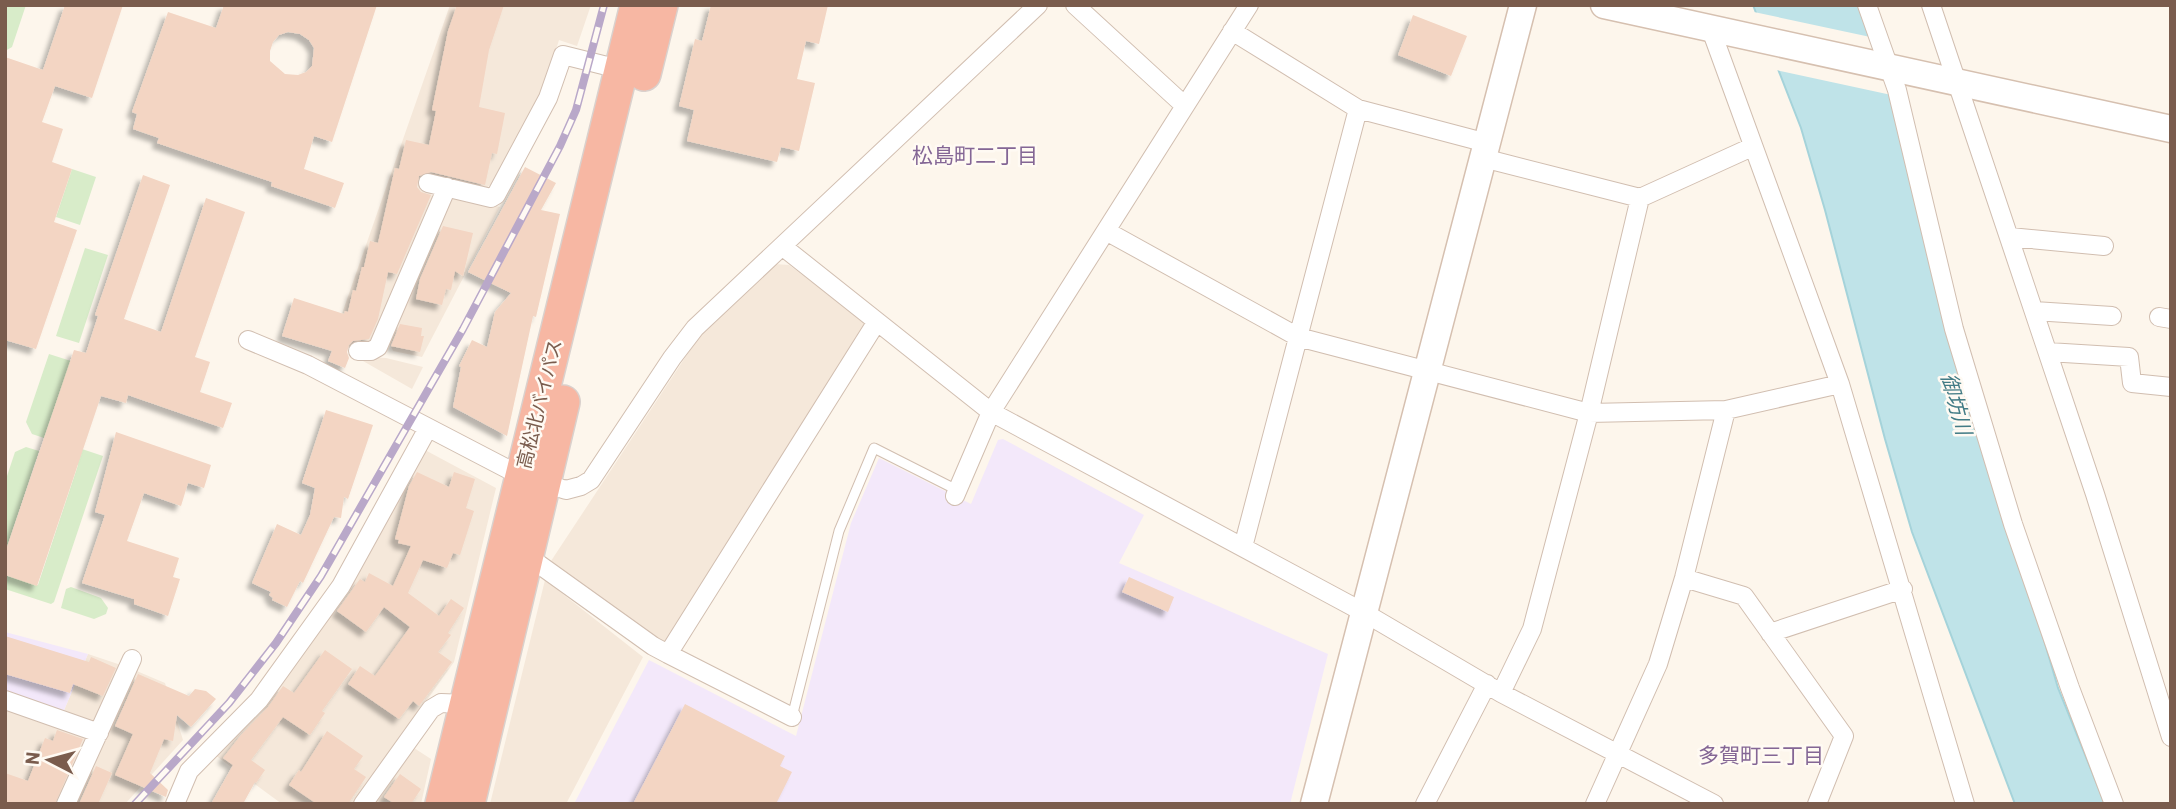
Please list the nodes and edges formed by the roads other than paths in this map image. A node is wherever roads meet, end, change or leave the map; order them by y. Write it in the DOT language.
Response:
graph roads {
  1 [pos="637,5"];
  2 [pos="661,5"];
  3 [pos="1038,5"];
  4 [pos="1075,5"];
  5 [pos="1249,5"];
  6 [pos="1523,5"];
  7 [pos="1604,5"];
  8 [pos="1867,5"];
  9 [pos="1931,5"];
  10 [pos="1705,16"];
  11 [pos="1233,31"];
  12 [pos="1887,65"];
  13 [pos="633,73"];
  14 [pos="1955,80"];
  15 [pos="1185,106"];
  16 [pos="1357,109"];
  17 [pos="2171,129"];
  18 [pos="1752,147"];
  19 [pos="1485,151"];
  20 [pos="428,183"];
  21 [pos="447,187"];
  22 [pos="1640,198"];
  23 [pos="1106,231"];
  24 [pos="2010,237"];
  25 [pos="782,246"];
  26 [pos="2104,246"];
  27 [pos="2034,311"];
  28 [pos="2112,316"];
  29 [pos="876,323"];
  30 [pos="1298,337"];
  31 [pos="248,340"];
  32 [pos="358,351"];
  33 [pos="2048,352"];
  34 [pos="1427,371"];
  35 [pos="1840,384"];
  36 [pos="2171,387"];
  37 [pos="1726,410"];
  38 [pos="991,412"];
  39 [pos="1589,413"];
  40 [pos="428,428"];
  41 [pos="532,480"];
  42 [pos="956,493"];
  43 [pos="1243,547"];
  44 [pos="526,555"];
  45 [pos="1684,578"];
  46 [pos="1903,589"];
  47 [pos="1363,612"];
  48 [pos="1770,633"];
  49 [pos="668,654"];
  50 [pos="132,659"];
  51 [pos="1494,689"];
  52 [pos="5,700"];
  53 [pos="466,704"];
  54 [pos="792,717"];
  55 [pos="99,733"];
  56 [pos="2171,737"];
  57 [pos="1617,754"];
  58 [pos="66,804"];
  59 [pos="175,804"];
  60 [pos="363,804"];
  61 [pos="442,804"];
  62 [pos="468,804"];
  63 [pos="1314,804"];
  64 [pos="1425,804"];
  65 [pos="1595,804"];
  66 [pos="1714,804"];
  67 [pos="1817,804"];
  68 [pos="1965,804"];
  69 [pos="2114,804"];
  1 -- 13 [label="highway, 高松北バイパス"];
  2 -- 13 [label="highway, 高松北バイパス"];
  3 -- 25 [label="street"];
  4 -- 15 [label="street"];
  5 -- 11 [label="street"];
  6 -- 19 [label="street"];
  7 -- 10 [label="street"];
  8 -- 12 [label="street"];
  9 -- 14 [label="street"];
  10 -- 12 [label="street"];
  10 -- 18 [label="street"];
  11 -- 15 [label="street"];
  11 -- 16 [label="street"];
  12 -- 14 [label="street"];
  12 -- 69 [label="street"];
  13 -- 21 [label="street"];
  13 -- 41 [label="highway, 高松北バイパス"];
  14 -- 17 [label="street"];
  14 -- 24 [label="street"];
  15 -- 23 [label="street"];
  16 -- 19 [label="street"];
  16 -- 30 [label="street"];
  18 -- 22 [label="street"];
  18 -- 35 [label="street"];
  19 -- 22 [label="street"];
  19 -- 34 [label="street"];
  20 -- 21 [label="street"];
  21 -- 32 [label="street"];
  22 -- 39 [label="street"];
  23 -- 30 [label="street"];
  23 -- 38 [label="street"];
  24 -- 26 [label="street"];
  24 -- 27 [label="street"];
  25 -- 29 [label="street"];
  25 -- 41 [label="street"];
  27 -- 28 [label="street"];
  27 -- 33 [label="street"];
  29 -- 38 [label="street"];
  29 -- 49 [label="street"];
  30 -- 34 [label="street"];
  30 -- 43 [label="street"];
  31 -- 40 [label="street"];
  33 -- 36 [label="street"];
  33 -- 56 [label="street"];
  34 -- 39 [label="street"];
  34 -- 47 [label="street"];
  35 -- 37 [label="street"];
  35 -- 46 [label="street"];
  37 -- 39 [label="street"];
  37 -- 45 [label="street"];
  38 -- 42 [label="street"];
  38 -- 43 [label="street"];
  39 -- 51 [label="street"];
  40 -- 41 [label="street"];
  40 -- 59 [label="street"];
  41 -- 44 [label="highway, 高松北バイパス"];
  41 -- 53 [label="highway, 高松北バイパス"];
  42 -- 54 [label="lane"];
  43 -- 47 [label="street"];
  44 -- 49 [label="street"];
  44 -- 62 [label="highway, 高松北バイパス"];
  45 -- 48 [label="street"];
  45 -- 57 [label="street"];
  46 -- 48 [label="street"];
  46 -- 68 [label="street"];
  47 -- 51 [label="street"];
  47 -- 63 [label="street"];
  48 -- 67 [label="street"];
  49 -- 54 [label="street"];
  50 -- 55 [label="street"];
  51 -- 57 [label="street"];
  51 -- 64 [label="street"];
  52 -- 55 [label="street"];
  53 -- 60 [label="street"];
  53 -- 61 [label="highway, 高松北バイパス"];
  55 -- 58 [label="street"];
  57 -- 65 [label="street"];
  57 -- 66 [label="street"];
}
